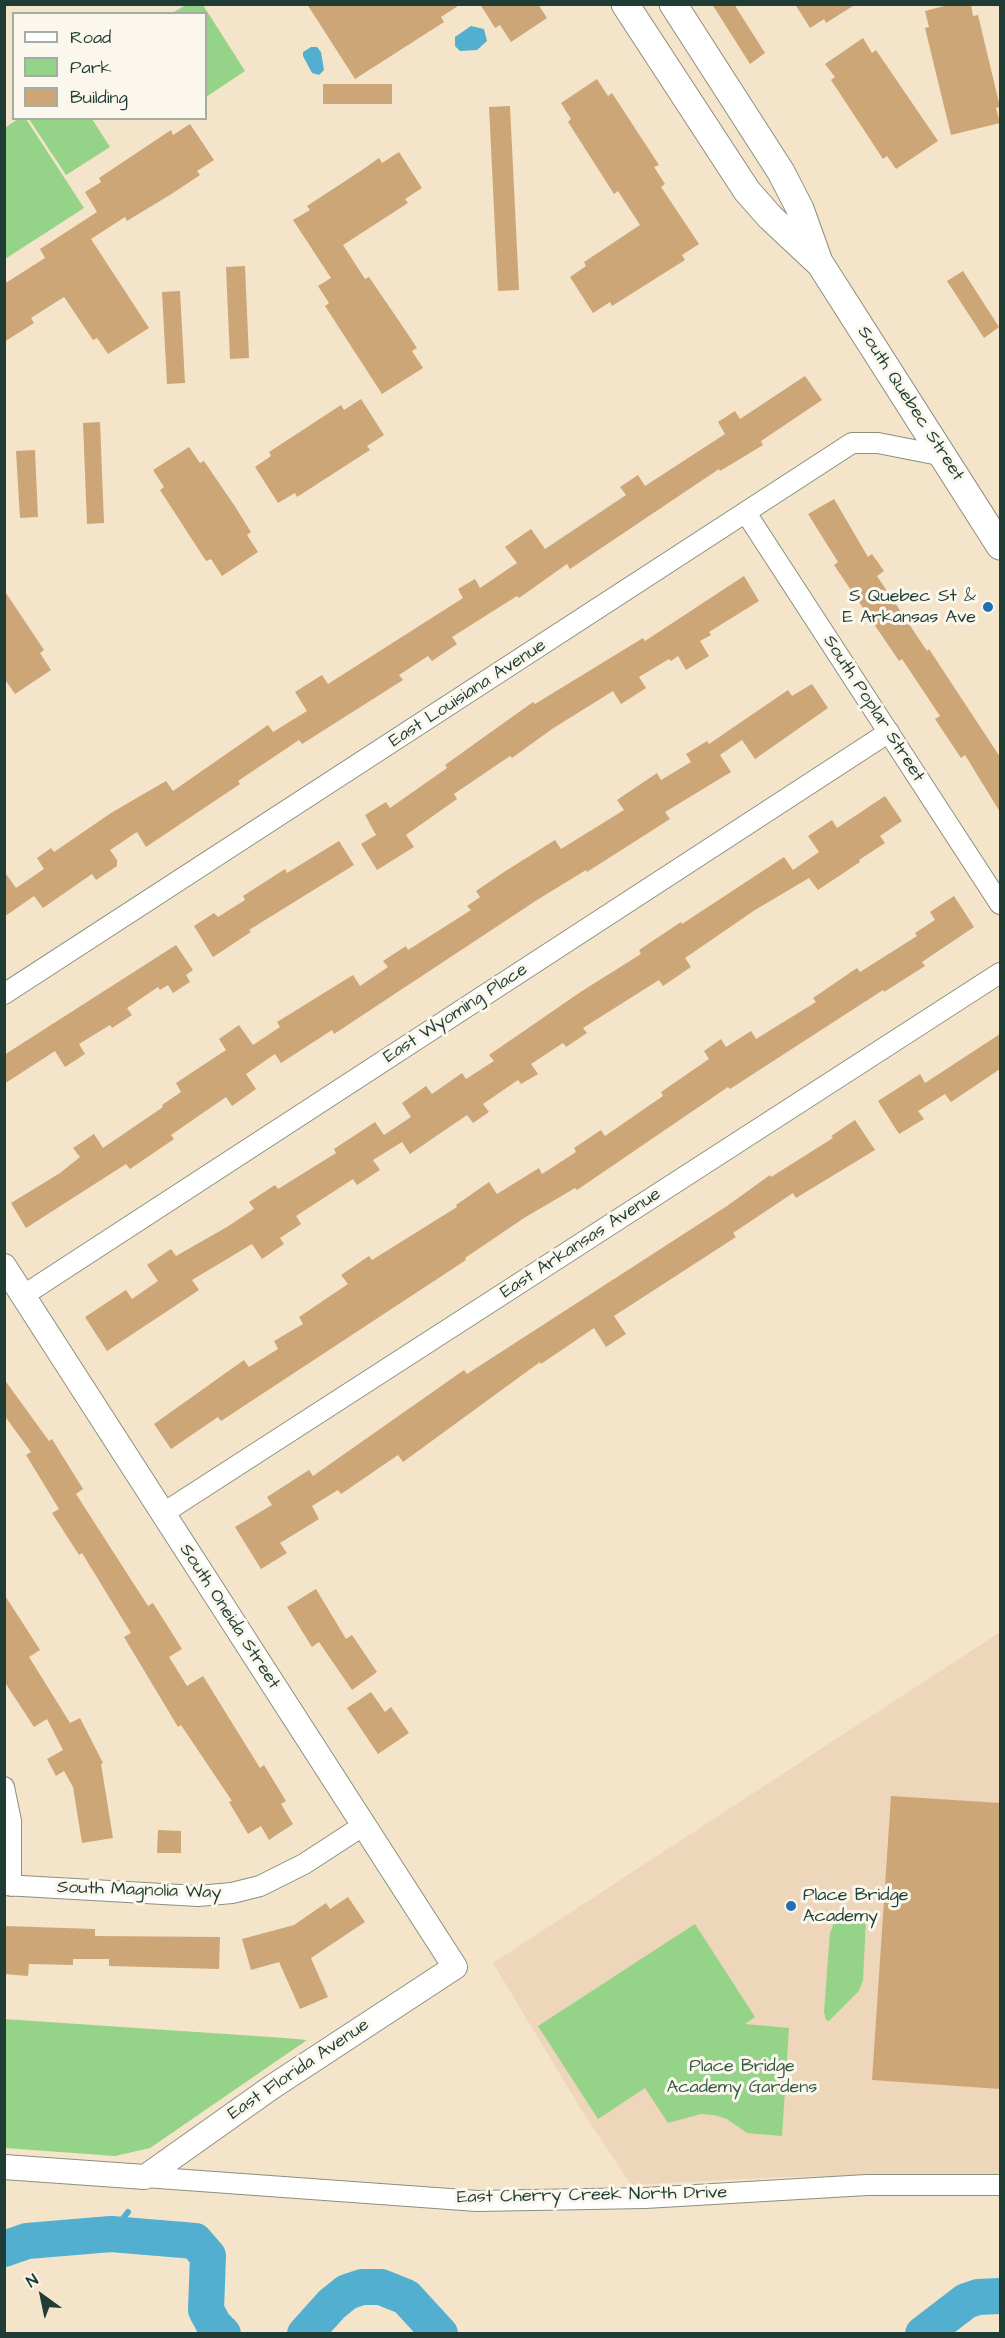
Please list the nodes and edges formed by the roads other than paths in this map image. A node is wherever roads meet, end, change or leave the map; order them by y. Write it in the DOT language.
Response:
graph roads {
  1 [pos="625,4"];
  2 [pos="673,4"];
  3 [pos="819,262"];
  4 [pos="944,456"];
  5 [pos="746,513"];
  6 [pos="1000,546"];
  7 [pos="889,732"];
  8 [pos="1000,904"];
  9 [pos="1000,973"];
  10 [pos="4,994"];
  11 [pos="4,1266"];
  12 [pos="24,1295"];
  13 [pos="162,1514"];
  14 [pos="4,1787"];
  15 [pos="364,1825"];
  16 [pos="8,1886"];
  17 [pos="455,1967"];
  18 [pos="4,2167"];
  19 [pos="145,2177"];
  20 [pos="1000,2185"];
  1 -- 3 [label="main road, South Quebec Street"];
  2 -- 3 [label="main road, South Quebec Street"];
  3 -- 4 [label="main road, South Quebec Street"];
  4 -- 5 [label="street, East Louisiana Avenue"];
  4 -- 6 [label="main road, South Quebec Street"];
  5 -- 7 [label="street, South Poplar Street"];
  5 -- 10 [label="street, East Louisiana Avenue"];
  7 -- 8 [label="street, South Poplar Street"];
  7 -- 12 [label="street, East Wyoming Place"];
  9 -- 13 [label="street, East Arkansas Avenue"];
  11 -- 12 [label="street, South Oneida Street"];
  12 -- 13 [label="street, South Oneida Street"];
  13 -- 15 [label="street, South Oneida Street"];
  14 -- 16 [label="street"];
  15 -- 16 [label="street, South Magnolia Way"];
  15 -- 17 [label="street, South Oneida Street"];
  17 -- 19 [label="street, East Florida Avenue"];
  18 -- 19 [label="street, East Cherry Creek North Drive"];
  19 -- 20 [label="street, East Cherry Creek North Drive"];
}
